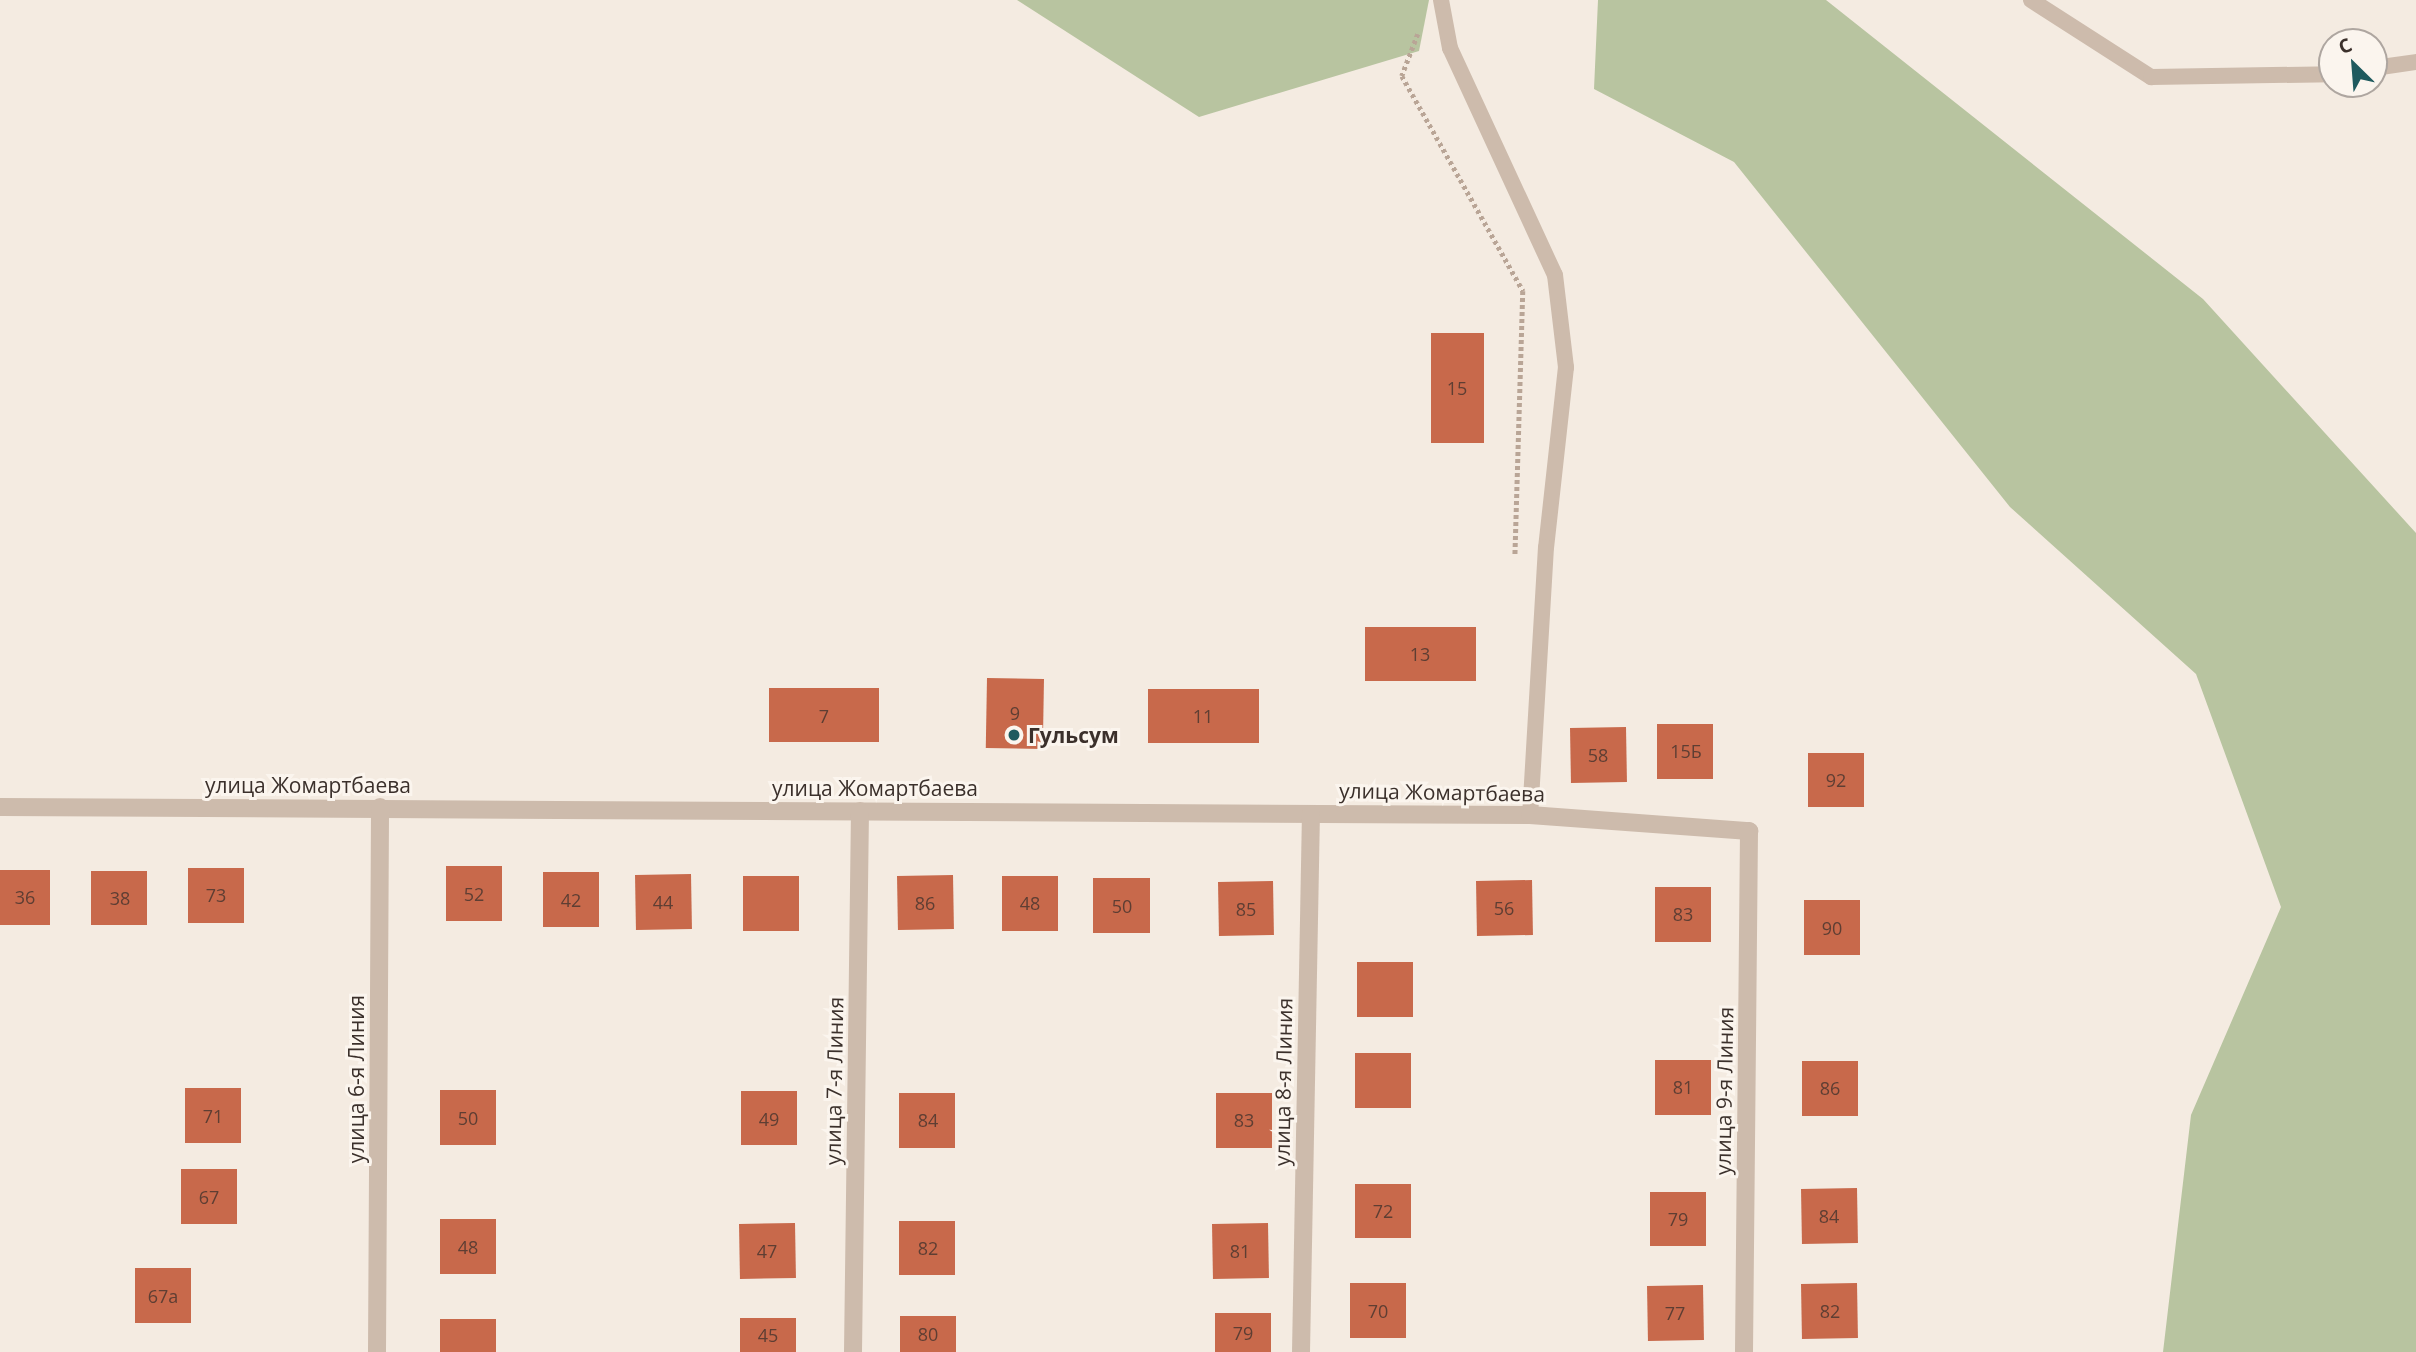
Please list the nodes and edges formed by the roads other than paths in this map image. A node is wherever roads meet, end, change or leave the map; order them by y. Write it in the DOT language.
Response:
graph roads {
  1 [pos="1441,0"];
  2 [pos="2031,0"];
  3 [pos="2416,62"];
  4 [pos="2388,66"];
  5 [pos="2318,74"];
  6 [pos="0,807"];
  7 [pos="380,807"];
  8 [pos="860,811"];
  9 [pos="1311,814"];
  10 [pos="1530,815"];
  11 [pos="1749,831"];
  12 [pos="377,1352"];
  13 [pos="853,1352"];
  14 [pos="1301,1352"];
  15 [pos="1744,1352"];
  1 -- 10 [label="lane"];
  2 -- 5 [label="lane"];
  3 -- 4 [label="lane"];
  6 -- 7 [label="street, улица Жомартбаева"];
  7 -- 8 [label="street, улица Жомартбаева"];
  7 -- 12 [label="street, улица 6-я Линия"];
  8 -- 9 [label="street, улица Жомартбаева"];
  8 -- 13 [label="street, улица 7-я Линия"];
  9 -- 10 [label="street, улица Жомартбаева"];
  9 -- 14 [label="street, улица 8-я Линия"];
  10 -- 11 [label="street, улица Жомартбаева"];
  11 -- 15 [label="street, улица 9-я Линия"];
}
